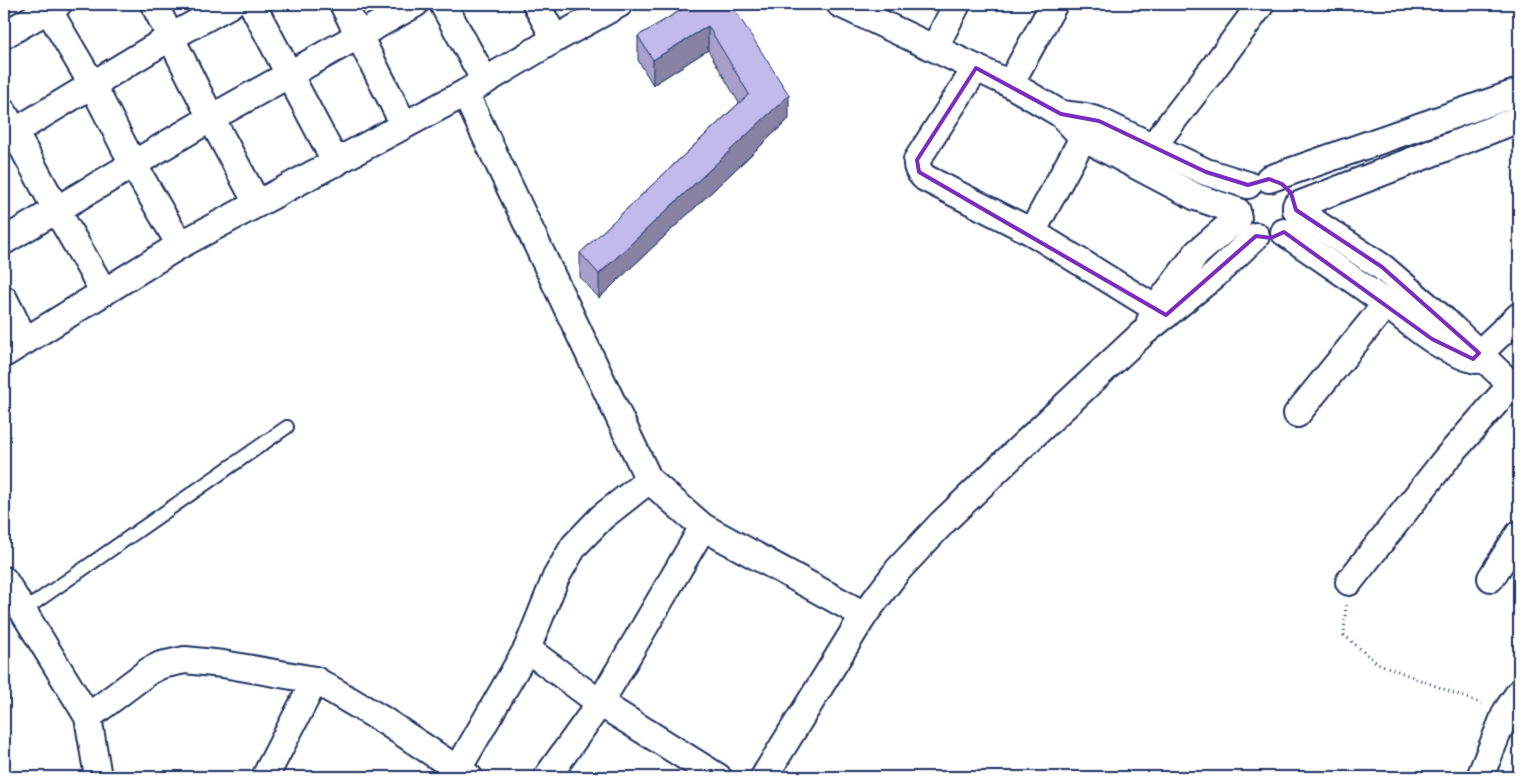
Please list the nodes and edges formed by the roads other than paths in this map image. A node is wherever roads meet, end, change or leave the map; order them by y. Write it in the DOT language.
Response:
graph roads {
  1 [pos="154,4"];
  2 [pos="231,4"];
  3 [pos="252,4"];
  4 [pos="343,4"];
  5 [pos="415,4"];
  6 [pos="443,4"];
  7 [pos="536,4"];
  8 [pos="619,4"];
  9 [pos="840,4"];
  10 [pos="957,4"];
  11 [pos="1054,4"];
  12 [pos="1261,4"];
  13 [pos="50,6"];
  14 [pos="4,35"];
  15 [pos="358,36"];
  16 [pos="170,37"];
  17 [pos="555,39"];
  18 [pos="935,47"];
  19 [pos="976,68"];
  20 [pos="288,74"];
  21 [pos="92,84"];
  22 [pos="1010,84"];
  23 [pos="475,87"];
  24 [pos="1519,92"];
  25 [pos="1062,114"];
  26 [pos="211,118"];
  27 [pos="1519,119"];
  28 [pos="404,125"];
  29 [pos="7,128"];
  30 [pos="1084,136"];
  31 [pos="1153,146"];
  32 [pos="336,163"];
  33 [pos="134,164"];
  34 [pos="1259,182"];
  35 [pos="257,203"];
  36 [pos="56,209"];
  37 [pos="1237,214"];
  38 [pos="1292,216"];
  39 [pos="1032,232"];
  40 [pos="1256,236"];
  41 [pos="4,241"];
  42 [pos="180,245"];
  43 [pos="104,292"];
  44 [pos="4,299"];
  45 [pos="1386,304"];
  46 [pos="1162,312"];
  47 [pos="1519,316"];
  48 [pos="15,348"];
  49 [pos="1481,359"];
  50 [pos="1515,389"];
  51 [pos="1298,414"];
  52 [pos="287,427"];
  53 [pos="649,480"];
  54 [pos="703,527"];
  55 [pos="1519,534"];
  56 [pos="1491,578"];
  57 [pos="4,580"];
  58 [pos="1348,582"];
  59 [pos="23,611"];
  60 [pos="864,615"];
  61 [pos="527,649"];
  62 [pos="315,680"];
  63 [pos="1513,702"];
  64 [pos="600,703"];
  65 [pos="88,718"];
  66 [pos="463,773"];
  67 [pos="98,777"];
  68 [pos="265,777"];
  69 [pos="547,777"];
  70 [pos="718,777"];
  71 [pos="764,777"];
  72 [pos="1480,777"];
  1 -- 16 [label="street"];
  2 -- 16 [label="street"];
  3 -- 20 [label="street"];
  4 -- 15 [label="street"];
  5 -- 15 [label="street"];
  6 -- 23 [label="street"];
  7 -- 17 [label="street"];
  8 -- 17 [label="street"];
  9 -- 18 [label="street"];
  10 -- 18 [label="street"];
  11 -- 22 [label="street"];
  12 -- 31 [label="street"];
  13 -- 14 [label="street"];
  13 -- 21 [label="street"];
  15 -- 20 [label="street"];
  15 -- 28 [label="street"];
  16 -- 21 [label="street"];
  16 -- 26 [label="street"];
  17 -- 23 [label="street"];
  18 -- 19 [label="street"];
  19 -- 22 [label="street"];
  19 -- 39 [label="street"];
  20 -- 26 [label="street"];
  20 -- 32 [label="street"];
  21 -- 29 [label="street"];
  21 -- 33 [label="street"];
  22 -- 25 [label="street"];
  23 -- 28 [label="street"];
  23 -- 53 [label="street"];
  24 -- 34 [label="street"];
  25 -- 30 [label="street"];
  25 -- 31 [label="street"];
  26 -- 33 [label="street"];
  26 -- 35 [label="street"];
  27 -- 38 [label="street"];
  28 -- 32 [label="street"];
  29 -- 36 [label="street"];
  30 -- 37 [label="street"];
  30 -- 39 [label="street"];
  31 -- 34 [label="street"];
  32 -- 35 [label="street"];
  33 -- 36 [label="street"];
  33 -- 42 [label="street"];
  34 -- 37 [label="street"];
  34 -- 38 [label="street"];
  35 -- 42 [label="street"];
  36 -- 41 [label="street"];
  36 -- 43 [label="street"];
  37 -- 40 [label="street"];
  37 -- 46 [label="street"];
  38 -- 40 [label="street"];
  38 -- 45 [label="street"];
  38 -- 49 [label="street"];
  39 -- 46 [label="street"];
  40 -- 46 [label="street"];
  42 -- 43 [label="street"];
  43 -- 48 [label="street"];
  44 -- 48 [label="street"];
  45 -- 49 [label="street"];
  45 -- 51 [label="street"];
  46 -- 60 [label="street"];
  47 -- 49 [label="street"];
  49 -- 50 [label="street"];
  50 -- 58 [label="street"];
  52 -- 59 [label="lane"];
  53 -- 54 [label="street"];
  53 -- 61 [label="street"];
  54 -- 60 [label="street"];
  54 -- 64 [label="street"];
  55 -- 56 [label="street"];
  57 -- 59 [label="street"];
  59 -- 65 [label="street"];
  60 -- 71 [label="street"];
  61 -- 64 [label="street"];
  61 -- 66 [label="street"];
  62 -- 65 [label="street"];
  62 -- 66 [label="street"];
  62 -- 68 [label="street"];
  63 -- 72 [label="street"];
  64 -- 69 [label="street"];
  64 -- 70 [label="street"];
  65 -- 67 [label="street"];
}
